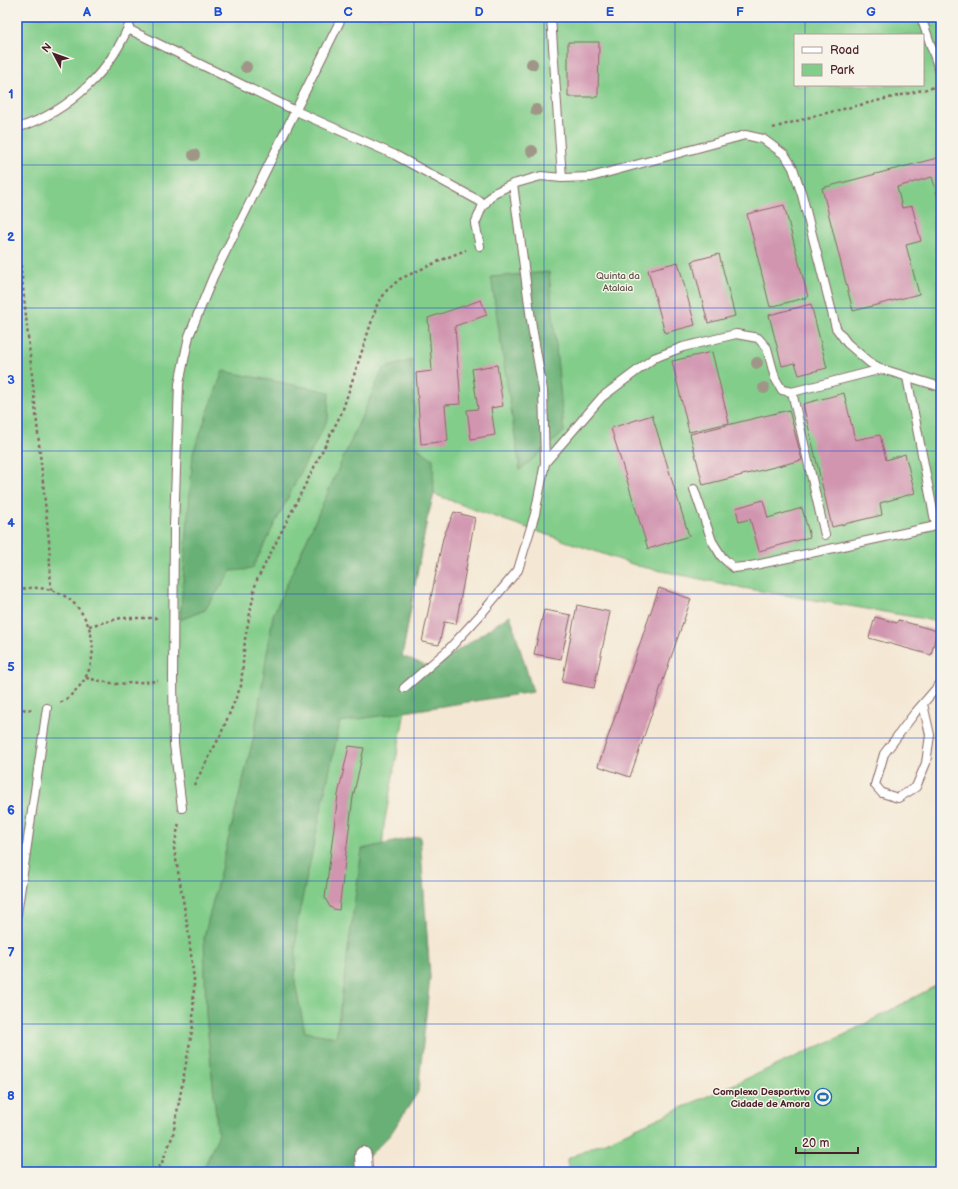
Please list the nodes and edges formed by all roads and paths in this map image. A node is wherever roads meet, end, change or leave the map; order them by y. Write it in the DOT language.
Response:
graph roads {
  1 [pos="132,17"];
  2 [pos="342,17"];
  3 [pos="551,17"];
  4 [pos="921,17"];
  5 [pos="128,29"];
  6 [pos="941,75"];
  7 [pos="941,86"];
  8 [pos="296,111"];
  9 [pos="17,128"];
  10 [pos="745,135"];
  11 [pos="562,178"];
  12 [pos="513,184"];
  13 [pos="484,204"];
  14 [pos="17,229"];
  15 [pos="480,246"];
  16 [pos="882,369"];
  17 [pos="907,377"];
  18 [pos="941,387"];
  19 [pos="792,392"];
  20 [pos="545,463"];
  21 [pos="694,489"];
  22 [pos="825,535"];
  23 [pos="17,590"];
  24 [pos="51,590"];
  25 [pos="174,618"];
  26 [pos="89,626"];
  27 [pos="86,678"];
  28 [pos="173,680"];
  29 [pos="941,684"];
  30 [pos="404,688"];
  31 [pos="923,704"];
  32 [pos="47,708"];
  33 [pos="182,808"];
  34 [pos="17,914"];
  35 [pos="363,1155"];
  36 [pos="154,1172"];
  37 [pos="364,1172"];
  1 -- 5 [label="lane"];
  2 -- 8 [label="lane"];
  3 -- 11 [label="lane"];
  4 -- 6 [label="lane"];
  5 -- 8 [label="lane"];
  5 -- 9 [label="lane"];
  7 -- 10 [label="path"];
  8 -- 13 [label="lane"];
  8 -- 25 [label="lane"];
  10 -- 11 [label="lane"];
  10 -- 16 [label="lane"];
  11 -- 12 [label="lane"];
  12 -- 13 [label="lane"];
  12 -- 20 [label="lane"];
  13 -- 15 [label="lane"];
  14 -- 24 [label="path"];
  15 -- 33 [label="path"];
  16 -- 17 [label="lane"];
  16 -- 19 [label="lane"];
  17 -- 18 [label="lane"];
  17 -- 21 [label="lane"];
  19 -- 20 [label="lane"];
  19 -- 22 [label="lane"];
  20 -- 30 [label="lane"];
  23 -- 24 [label="path"];
  24 -- 26 [label="path"];
  25 -- 26 [label="path"];
  25 -- 28 [label="lane"];
  26 -- 27 [label="path"];
  27 -- 28 [label="path"];
  27 -- 32 [label="path"];
  28 -- 33 [label="lane"];
  29 -- 31 [label="lane"];
  31 -- 31 [label="lane"];
  32 -- 34 [label="lane"];
  33 -- 36 [label="path"];
  35 -- 37 [label="street"];
}
